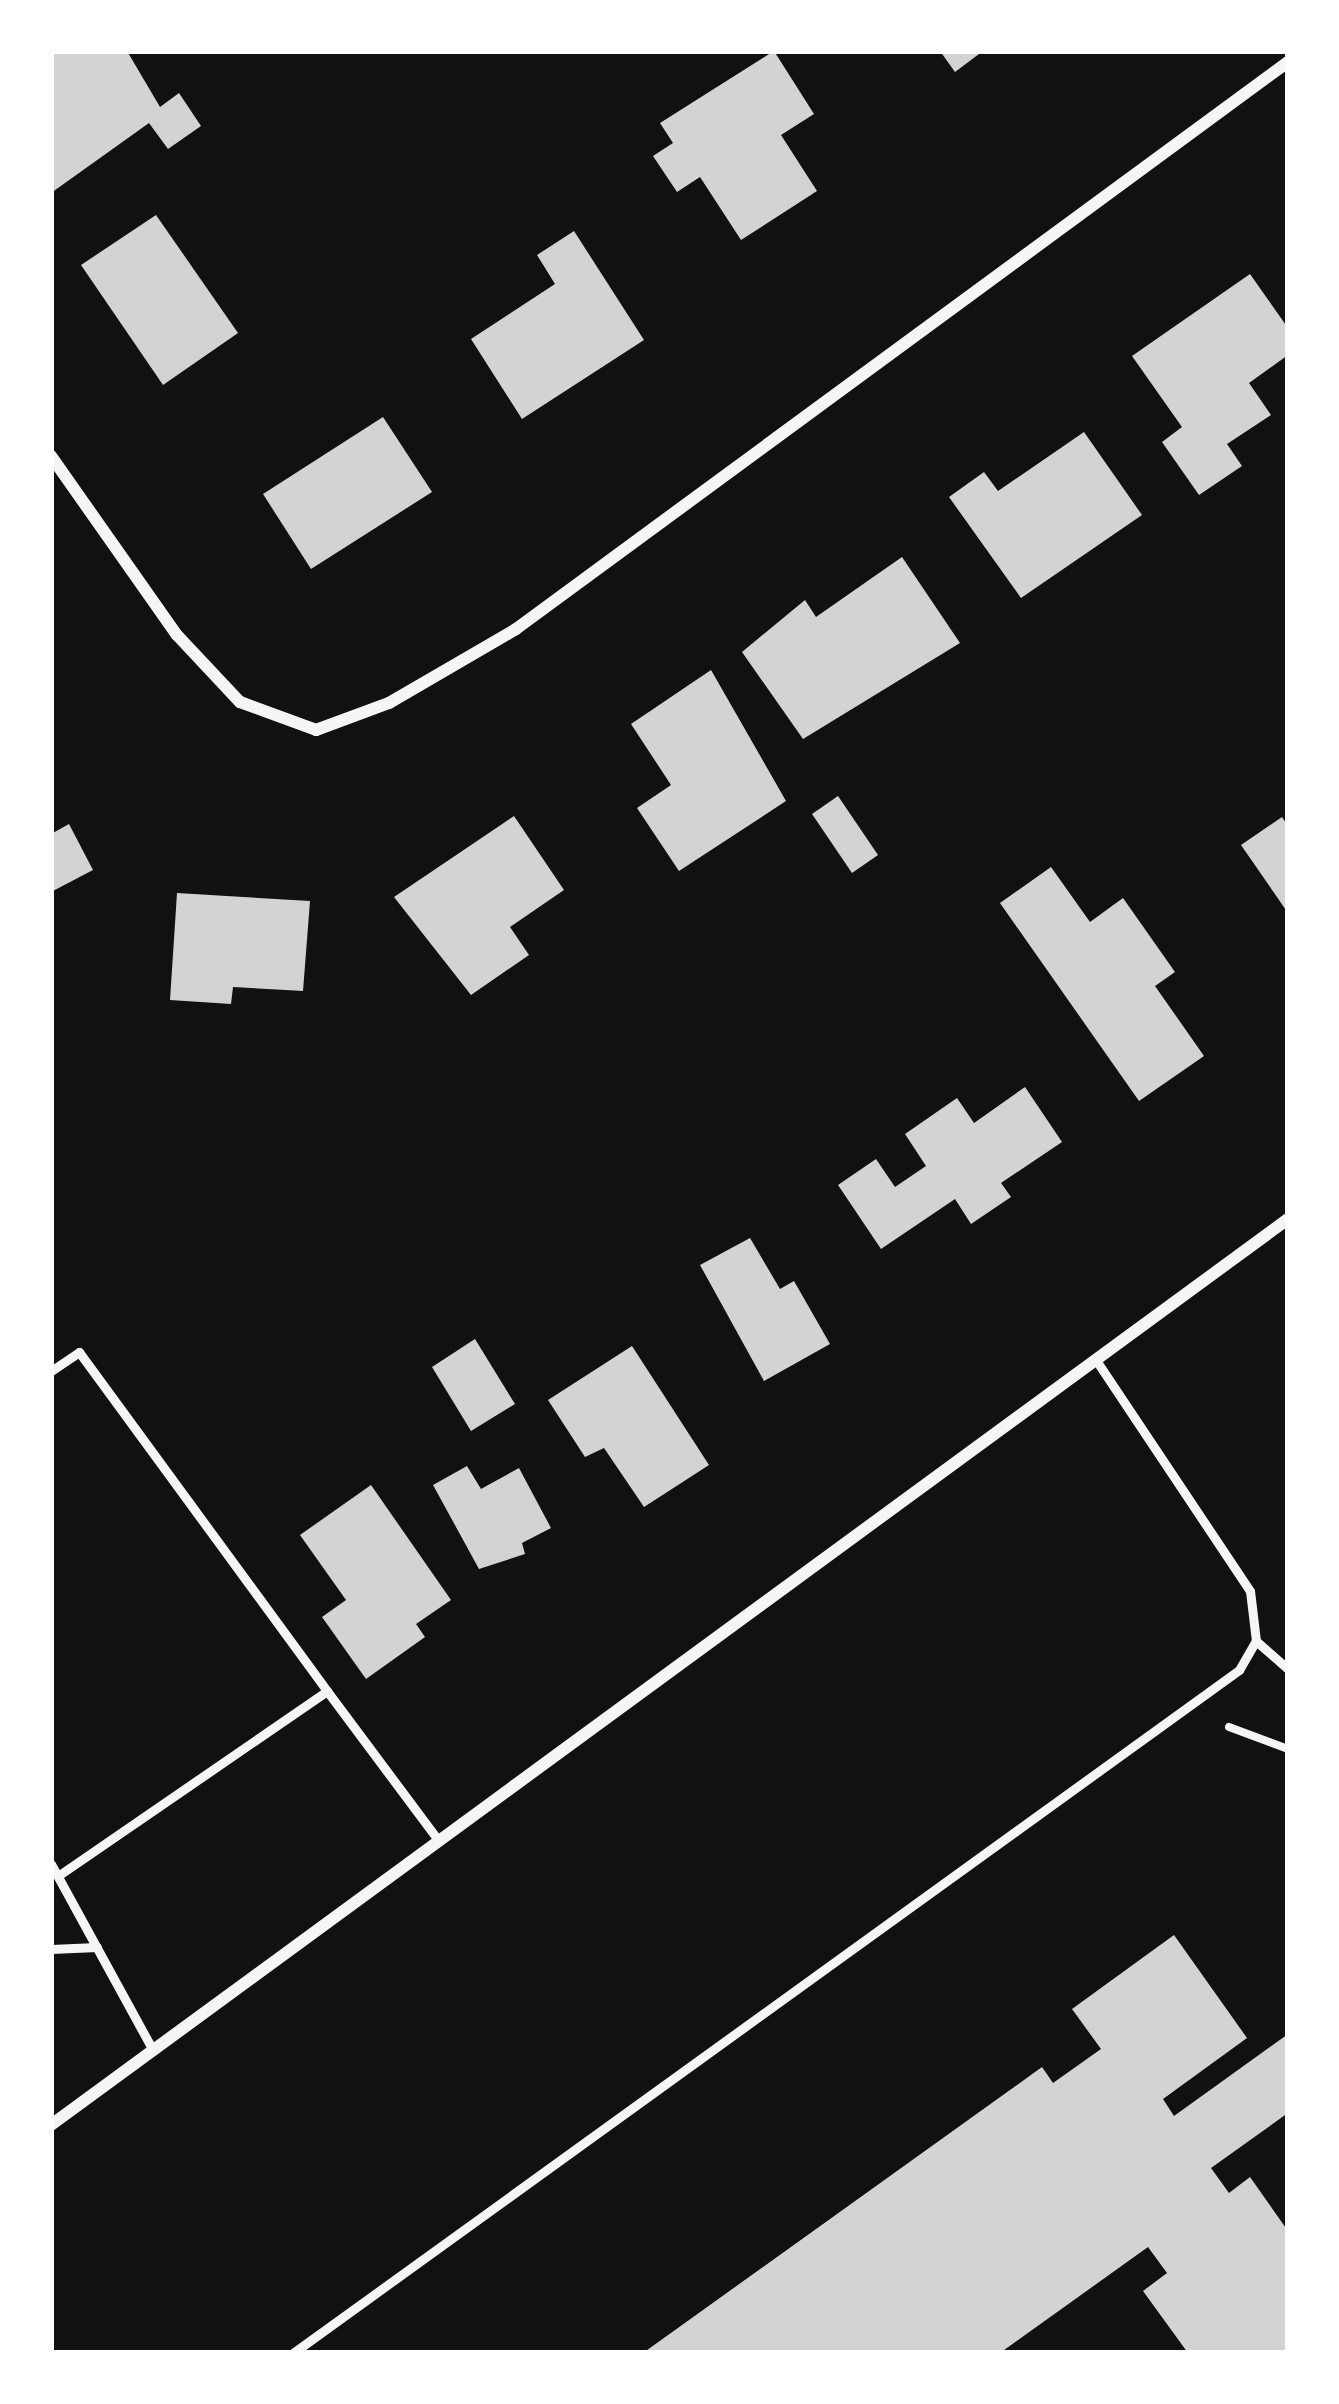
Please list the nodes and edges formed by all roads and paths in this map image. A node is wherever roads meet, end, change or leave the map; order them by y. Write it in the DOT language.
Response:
graph roads {
  1 [pos="1288,62"];
  2 [pos="51,456"];
  3 [pos="1288,1219"];
  4 [pos="1096,1360"];
  5 [pos="51,1372"];
  6 [pos="1256,1641"];
  7 [pos="1288,1669"];
  8 [pos="327,1691"];
  9 [pos="439,1840"];
  10 [pos="51,1864"];
  11 [pos="58,1876"];
  12 [pos="97,1947"];
  13 [pos="51,1949"];
  14 [pos="153,2050"];
  15 [pos="51,2125"];
  16 [pos="293,2353"];
  1 -- 2 [label="street"];
  3 -- 4 [label="street"];
  4 -- 6 [label="lane"];
  4 -- 9 [label="street"];
  5 -- 8 [label="lane"];
  6 -- 7 [label="lane"];
  6 -- 16 [label="lane"];
  8 -- 9 [label="lane"];
  8 -- 11 [label="lane"];
  9 -- 14 [label="street"];
  10 -- 11 [label="lane"];
  11 -- 12 [label="lane"];
  12 -- 13 [label="lane"];
  12 -- 14 [label="lane"];
  14 -- 15 [label="street"];
}
